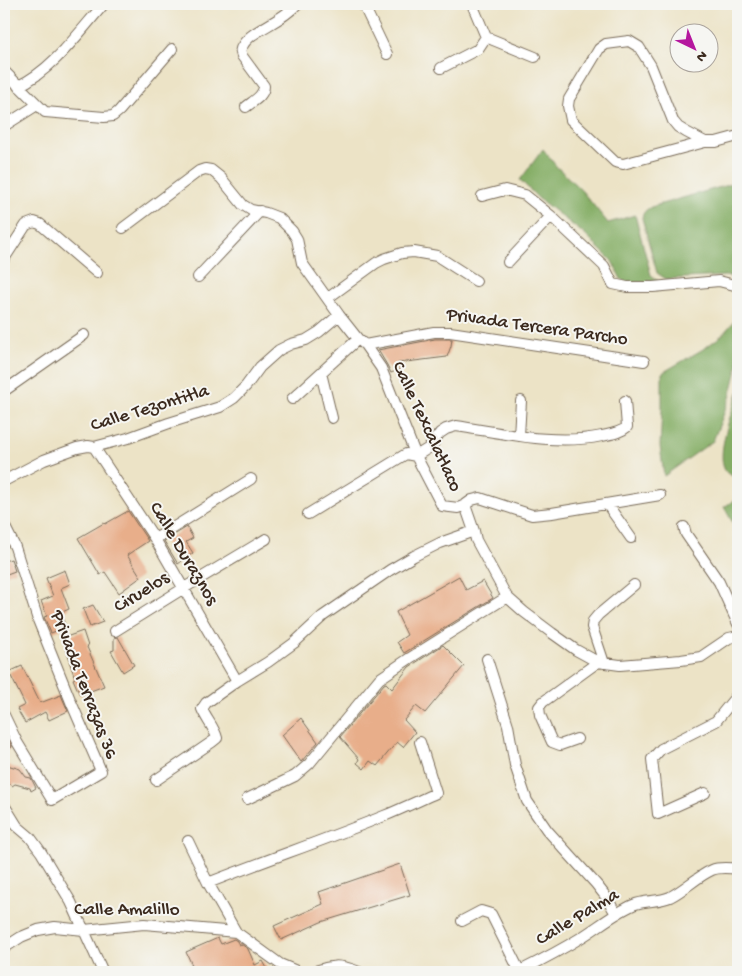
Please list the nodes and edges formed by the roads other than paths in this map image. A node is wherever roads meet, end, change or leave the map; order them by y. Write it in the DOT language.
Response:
graph roads {
  1 [pos="104,4"];
  2 [pos="296,4"];
  3 [pos="363,4"];
  4 [pos="472,4"];
  5 [pos="486,38"];
  6 [pos="172,49"];
  7 [pos="387,54"];
  8 [pos="535,57"];
  9 [pos="441,68"];
  10 [pos="4,71"];
  11 [pos="18,86"];
  12 [pos="37,105"];
  13 [pos="246,107"];
  14 [pos="4,126"];
  15 [pos="738,136"];
  16 [pos="705,142"];
  17 [pos="482,196"];
  18 [pos="260,212"];
  19 [pos="551,216"];
  20 [pos="123,228"];
  21 [pos="4,258"];
  22 [pos="508,262"];
  23 [pos="97,273"];
  24 [pos="198,277"];
  25 [pos="476,281"];
  26 [pos="738,286"];
  27 [pos="328,298"];
  28 [pos="339,315"];
  29 [pos="84,335"];
  30 [pos="362,342"];
  31 [pos="644,361"];
  32 [pos="321,373"];
  33 [pos="4,391"];
  34 [pos="292,398"];
  35 [pos="521,401"];
  36 [pos="626,402"];
  37 [pos="332,418"];
  38 [pos="518,436"];
  39 [pos="94,447"];
  40 [pos="416,456"];
  41 [pos="251,479"];
  42 [pos="4,481"];
  43 [pos="660,495"];
  44 [pos="607,504"];
  45 [pos="465,505"];
  46 [pos="308,514"];
  47 [pos="4,525"];
  48 [pos="684,527"];
  49 [pos="474,531"];
  50 [pos="631,538"];
  51 [pos="155,539"];
  52 [pos="266,539"];
  53 [pos="634,585"];
  54 [pos="184,588"];
  55 [pos="507,597"];
  56 [pos="738,624"];
  57 [pos="115,631"];
  58 [pos="738,636"];
  59 [pos="487,659"];
  60 [pos="601,662"];
  61 [pos="237,681"];
  62 [pos="738,694"];
  63 [pos="4,715"];
  64 [pos="577,739"];
  65 [pos="420,742"];
  66 [pos="156,780"];
  67 [pos="705,794"];
  68 [pos="247,799"];
  69 [pos="4,805"];
  70 [pos="188,842"];
  71 [pos="738,869"];
  72 [pos="208,883"];
  73 [pos="616,914"];
  74 [pos="462,921"];
  75 [pos="84,930"];
  76 [pos="236,932"];
  77 [pos="4,948"];
  78 [pos="103,972"];
  79 [pos="302,972"];
  80 [pos="312,972"];
  81 [pos="359,972"];
  82 [pos="519,972"];
  1 -- 11 [label="street"];
  2 -- 13 [label="street"];
  3 -- 7 [label="street"];
  4 -- 5 [label="street"];
  5 -- 8 [label="street"];
  5 -- 9 [label="street"];
  6 -- 12 [label="street"];
  10 -- 11 [label="street"];
  11 -- 12 [label="street"];
  12 -- 14 [label="street"];
  15 -- 16 [label="street"];
  16 -- 16 [label="street"];
  17 -- 19 [label="street"];
  18 -- 20 [label="street, Calle Texcalatlaco"];
  18 -- 24 [label="street"];
  18 -- 27 [label="street, Calle Texcalatlaco"];
  19 -- 22 [label="street"];
  19 -- 26 [label="street"];
  21 -- 23 [label="street"];
  25 -- 27 [label="street"];
  27 -- 28 [label="street, Calle Texcalatlaco"];
  28 -- 30 [label="street, Calle Texcalatlaco"];
  28 -- 39 [label="street, Calle Tezontitla"];
  29 -- 33 [label="street"];
  30 -- 31 [label="street, Privada Tercera Parcho"];
  30 -- 32 [label="street"];
  30 -- 40 [label="street, Calle Texcalatlaco"];
  32 -- 34 [label="street"];
  32 -- 37 [label="street"];
  35 -- 38 [label="street"];
  36 -- 38 [label="street"];
  38 -- 40 [label="street"];
  39 -- 42 [label="street, Calle Tezontitla"];
  39 -- 51 [label="street, Calle Duraznos"];
  40 -- 45 [label="street, Calle Texcalatlaco"];
  40 -- 46 [label="street"];
  41 -- 51 [label="street"];
  43 -- 44 [label="street"];
  44 -- 45 [label="street"];
  44 -- 50 [label="street"];
  45 -- 49 [label="street, Calle Texcalatlaco"];
  47 -- 63 [label="street, Privada Terrazas 36"];
  48 -- 56 [label="street"];
  49 -- 55 [label="street, Calle Texcalatlaco"];
  49 -- 61 [label="street"];
  51 -- 54 [label="street, Calle Duraznos"];
  52 -- 54 [label="street, Ciruelos"];
  53 -- 60 [label="street"];
  54 -- 57 [label="street, Ciruelos"];
  54 -- 61 [label="street, Calle Duraznos"];
  55 -- 60 [label="street, Calle Texcalatlaco"];
  55 -- 68 [label="street"];
  58 -- 60 [label="street, Calle Texcalatlaco"];
  59 -- 73 [label="street"];
  60 -- 64 [label="street"];
  61 -- 66 [label="street"];
  62 -- 67 [label="street"];
  65 -- 72 [label="street"];
  69 -- 75 [label="street"];
  70 -- 72 [label="street"];
  71 -- 73 [label="street, Calle Palma"];
  72 -- 76 [label="street"];
  73 -- 82 [label="street, Calle Palma"];
  74 -- 82 [label="street"];
  75 -- 76 [label="street, Calle Amalillo"];
  75 -- 77 [label="street, Calle Amalillo"];
  75 -- 78 [label="street"];
  76 -- 79 [label="street"];
  80 -- 81 [label="street"];
}
